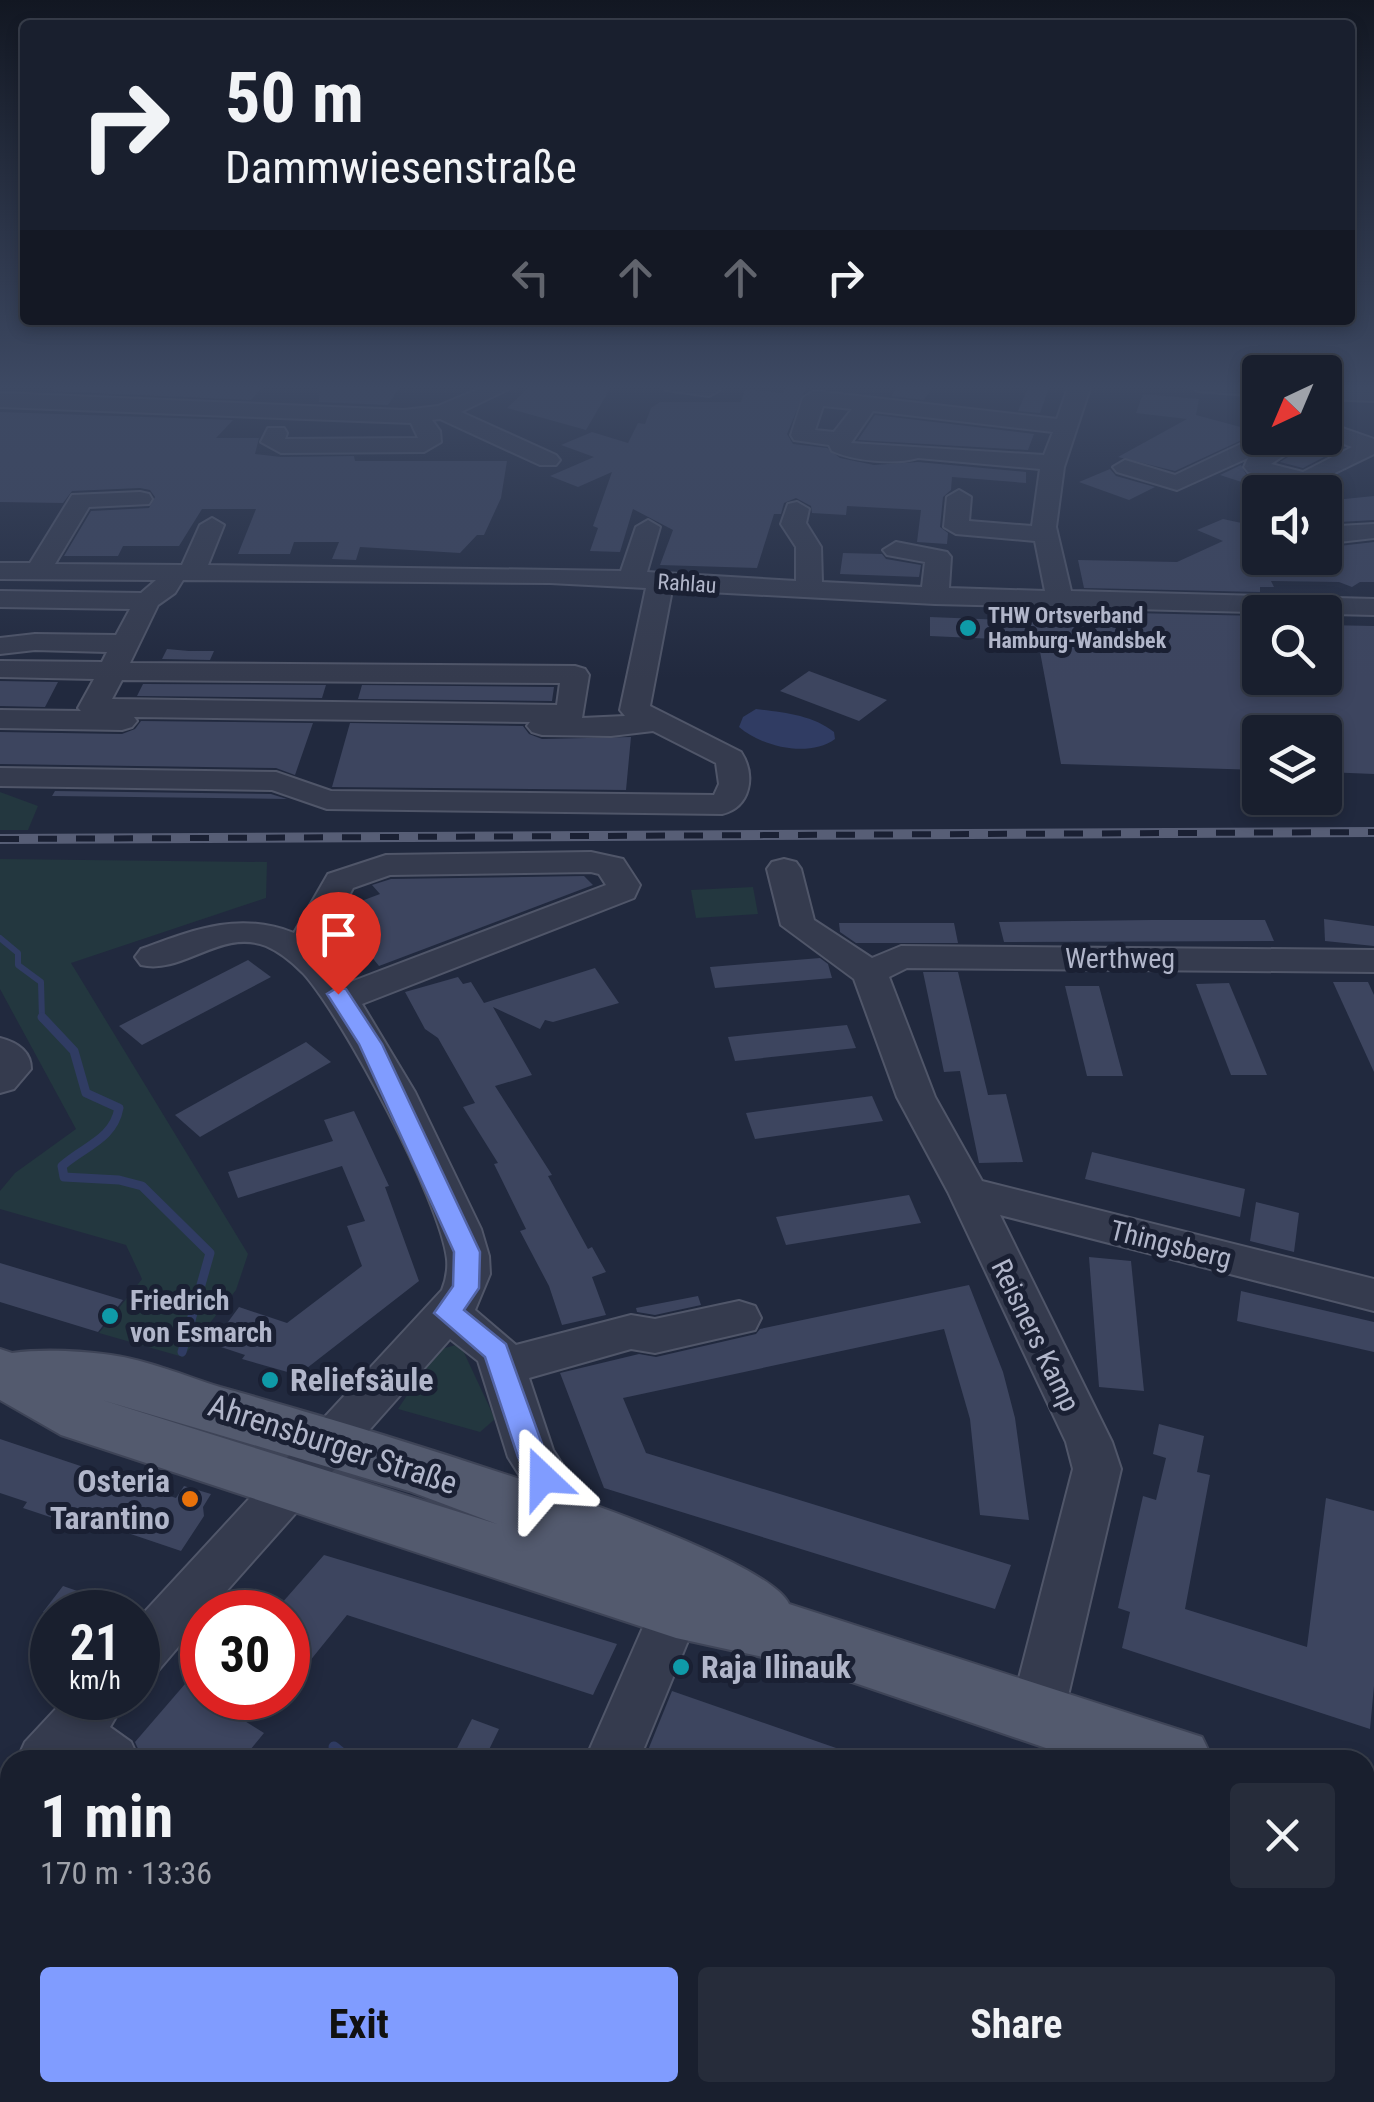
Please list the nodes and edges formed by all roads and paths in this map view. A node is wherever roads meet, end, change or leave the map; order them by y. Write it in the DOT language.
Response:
graph roads {
  1 [pos="1050,483"];
  2 [pos="959,497"];
  3 [pos="140,499"];
  4 [pos="797,510"];
  5 [pos="212,525"];
  6 [pos="648,527"];
  7 [pos="1374,531"];
  8 [pos="1342,534"];
  9 [pos="1047,535"];
  10 [pos="896,550"];
  11 [pos="0,571"];
  12 [pos="38,571"];
  13 [pos="174,571"];
  14 [pos="647,580"];
  15 [pos="807,590"];
  16 [pos="935,596"];
  17 [pos="0,599"];
  18 [pos="148,600"];
  19 [pos="1060,600"];
  20 [pos="1374,607"];
  21 [pos="125,644"];
  22 [pos="0,646"];
  23 [pos="0,670"];
  24 [pos="112,671"];
  25 [pos="0,720"];
  26 [pos="658,721"];
  27 [pos="0,777"];
  28 [pos="784,869"];
  29 [pos="302,950"];
  30 [pos="153,957"];
  31 [pos="1374,961"];
  32 [pos="870,973"];
  33 [pos="341,998"];
  34 [pos="0,1050"];
  35 [pos="0,1080"];
  36 [pos="968,1192"];
  37 [pos="1374,1295"];
  38 [pos="447,1313"];
  39 [pos="739,1318"];
  40 [pos="502,1365"];
  41 [pos="4,1373"];
  42 [pos="309,1462"];
  43 [pos="578,1526"];
  44 [pos="676,1609"];
  45 [pos="160,1631"];
  46 [pos="808,1638"];
  47 [pos="1054,1732"];
  48 [pos="616,1750"];
  49 [pos="1134,1750"];
  1 -- 9 [label="street"];
  2 -- 9 [label="street"];
  3 -- 12 [label="street"];
  4 -- 15 [label="street"];
  5 -- 13 [label="street"];
  6 -- 14 [label="street"];
  7 -- 8 [label="street"];
  9 -- 19 [label="street"];
  10 -- 16 [label="street"];
  11 -- 12 [label="street, Rahlau"];
  12 -- 13 [label="street, Rahlau"];
  13 -- 14 [label="street, Rahlau"];
  13 -- 18 [label="street"];
  14 -- 15 [label="street, Rahlau"];
  14 -- 26 [label="street"];
  15 -- 16 [label="street, Rahlau"];
  16 -- 19 [label="street, Rahlau"];
  17 -- 18 [label="street"];
  18 -- 21 [label="street"];
  19 -- 20 [label="street, Rahlau"];
  21 -- 22 [label="street"];
  21 -- 24 [label="street"];
  23 -- 24 [label="street"];
  24 -- 24 [label="street"];
  25 -- 26 [label="street"];
  26 -- 27 [label="street"];
  28 -- 32 [label="street"];
  29 -- 30 [label="street"];
  29 -- 33 [label="street"];
  29 -- 33 [label="street"];
  31 -- 32 [label="street, Werthweg"];
  32 -- 36 [label="street, Reisners Kamp"];
  33 -- 38 [label="street"];
  34 -- 35 [label="street"];
  36 -- 37 [label="street, Thingsberg"];
  36 -- 47 [label="street, Reisners Kamp"];
  38 -- 40 [label="street"];
  38 -- 42 [label="street"];
  39 -- 40 [label="street"];
  40 -- 43 [label="street"];
  41 -- 42 [label="main road, Ahrensburger Straße"];
  42 -- 43 [label="main road, Ahrensburger Straße"];
  42 -- 44 [label="main road, Ahrensburger Straße"];
  42 -- 45 [label="street"];
  43 -- 46 [label="main road, Ahrensburger Straße"];
  44 -- 46 [label="main road, Ahrensburger Straße"];
  44 -- 48 [label="street"];
  46 -- 47 [label="main road, Ahrensburger Straße"];
  47 -- 49 [label="main road, Ahrensburger Straße"];
}
